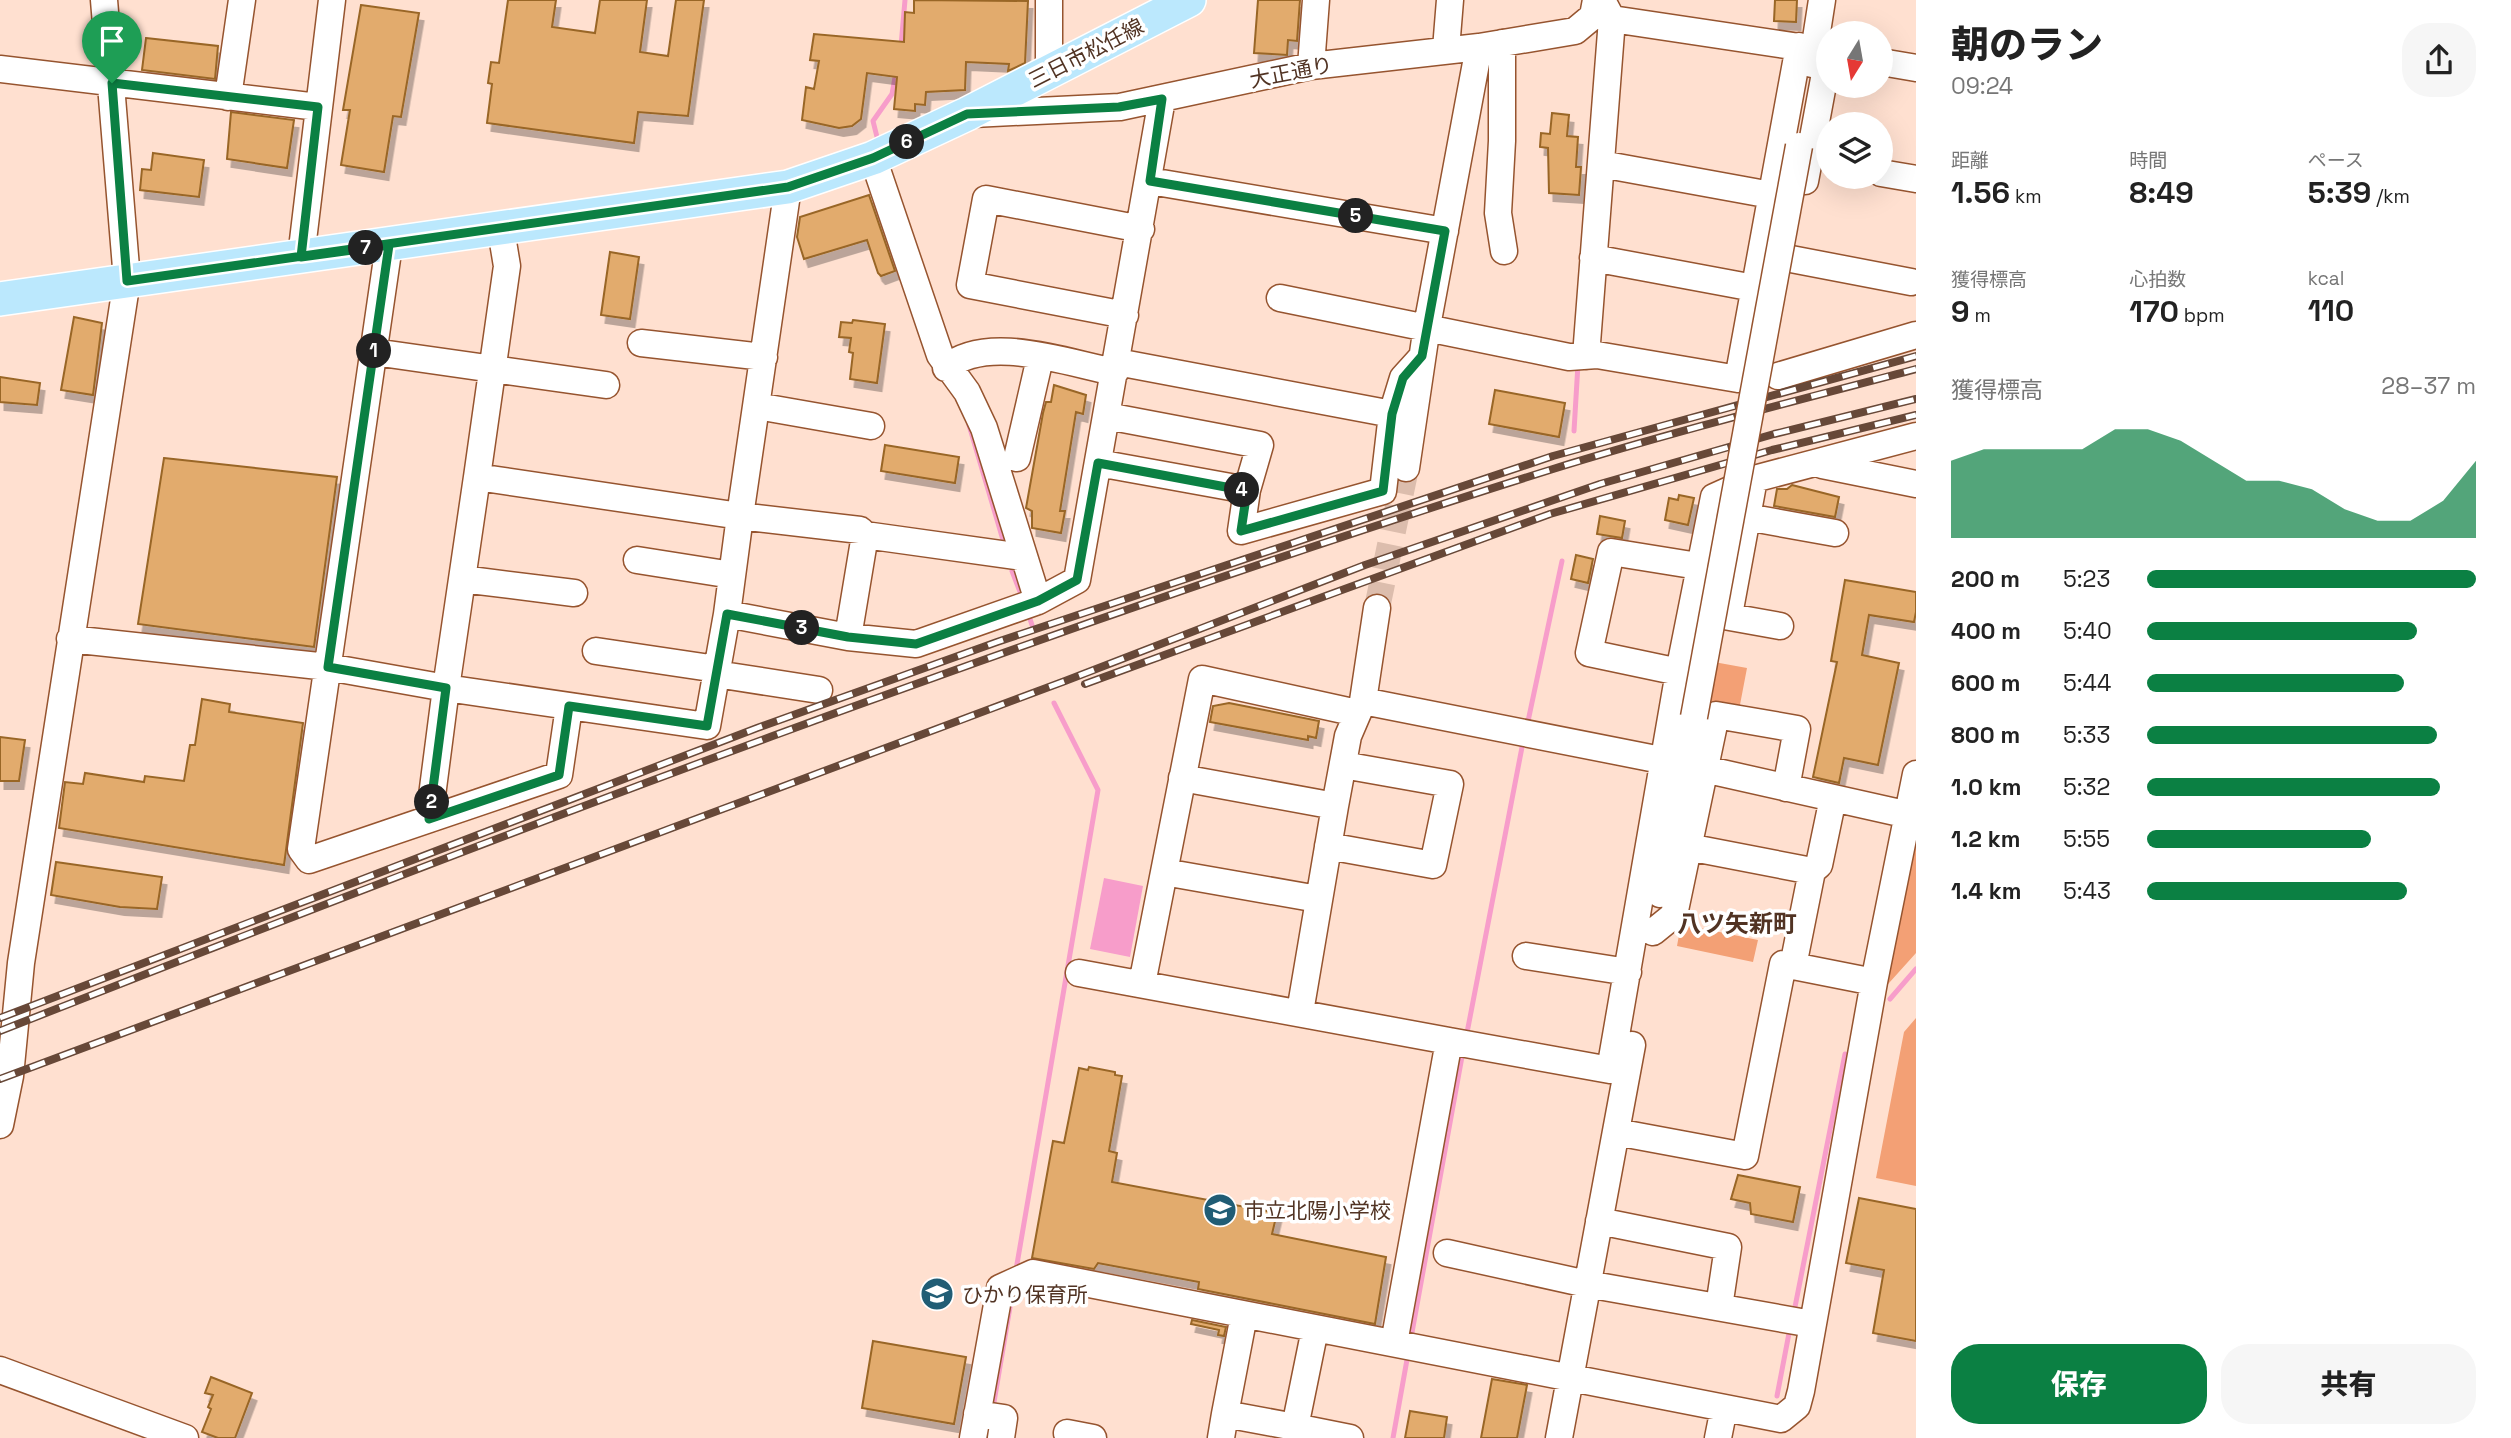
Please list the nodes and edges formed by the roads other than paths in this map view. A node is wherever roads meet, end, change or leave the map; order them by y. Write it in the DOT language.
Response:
graph roads {
  1 [pos="104,0"];
  2 [pos="242,0"];
  3 [pos="332,0"];
  4 [pos="1049,0"];
  5 [pos="1189,0"];
  6 [pos="1316,0"];
  7 [pos="1450,0"];
  8 [pos="1822,0"];
  9 [pos="1603,6"];
  10 [pos="1820,21"];
  11 [pos="1491,45"];
  12 [pos="1446,49"];
  13 [pos="1816,50"];
  14 [pos="1816,53"];
  15 [pos="1894,64"];
  16 [pos="1311,66"];
  17 [pos="1916,68"];
  18 [pos="0,69"];
  19 [pos="1816,71"];
  20 [pos="1049,72"];
  21 [pos="112,83"];
  22 [pos="228,97"];
  23 [pos="1162,99"];
  24 [pos="318,107"];
  25 [pos="967,114"];
  26 [pos="1463,138"];
  27 [pos="1502,141"];
  28 [pos="1812,156"];
  29 [pos="873,158"];
  30 [pos="1601,164"];
  31 [pos="1893,175"];
  32 [pos="1916,179"];
  33 [pos="1150,181"];
  34 [pos="788,187"];
  35 [pos="1771,195"];
  36 [pos="1141,229"];
  37 [pos="501,230"];
  38 [pos="1445,231"];
  39 [pos="1764,234"];
  40 [pos="389,245"];
  41 [pos="1793,250"];
  42 [pos="1504,251"];
  43 [pos="301,257"];
  44 [pos="1593,258"];
  45 [pos="127,281"];
  46 [pos="1910,282"];
  47 [pos="1755,288"];
  48 [pos="1280,298"];
  49 [pos="0,299"];
  50 [pos="1125,315"];
  51 [pos="1427,326"];
  52 [pos="1916,335"];
  53 [pos="641,343"];
  54 [pos="374,352"];
  55 [pos="1422,356"];
  56 [pos="1582,356"];
  57 [pos="764,357"];
  58 [pos="1040,358"];
  59 [pos="1116,367"];
  60 [pos="946,368"];
  61 [pos="493,370"];
  62 [pos="1739,373"];
  63 [pos="1778,376"];
  64 [pos="606,385"];
  65 [pos="757,406"];
  66 [pos="1392,414"];
  67 [pos="1107,416"];
  68 [pos="871,426"];
  69 [pos="1916,436"];
  70 [pos="1017,458"];
  71 [pos="1098,463"];
  72 [pos="1817,464"];
  73 [pos="1406,468"];
  74 [pos="477,477"];
  75 [pos="1754,479"];
  76 [pos="1916,484"];
  77 [pos="1247,491"];
  78 [pos="1710,511"];
  79 [pos="740,516"];
  80 [pos="1747,516"];
  81 [pos="1835,533"];
  82 [pos="864,535"];
  83 [pos="1023,557"];
  84 [pos="637,559"];
  85 [pos="1699,566"];
  86 [pos="732,575"];
  87 [pos="462,579"];
  88 [pos="574,593"];
  89 [pos="1038,601"];
  90 [pos="1377,608"];
  91 [pos="1690,609"];
  92 [pos="727,614"];
  93 [pos="1729,615"];
  94 [pos="1780,626"];
  95 [pos="848,637"];
  96 [pos="71,639"];
  97 [pos="596,651"];
  98 [pos="328,667"];
  99 [pos="717,671"];
  100 [pos="1679,672"];
  101 [pos="446,688"];
  102 [pos="819,690"];
  103 [pos="569,706"];
  104 [pos="1360,707"];
  105 [pos="1666,761"];
  106 [pos="1343,765"];
  107 [pos="1704,769"];
  108 [pos="1916,774"];
  109 [pos="1182,778"];
  110 [pos="1786,788"];
  111 [pos="1832,798"];
  112 [pos="1335,806"];
  113 [pos="1909,815"];
  114 [pos="429,819"];
  115 [pos="1328,846"];
  116 [pos="1688,847"];
  117 [pos="1164,872"];
  118 [pos="1812,872"];
  119 [pos="1318,899"];
  120 [pos="1653,932"];
  121 [pos="1526,956"];
  122 [pos="1793,965"];
  123 [pos="10,967"];
  124 [pos="1628,972"];
  125 [pos="1079,973"];
  126 [pos="1874,982"];
  127 [pos="1142,984"];
  128 [pos="1300,1013"];
  129 [pos="1460,1043"];
  130 [pos="0,1125"];
  131 [pos="1616,1132"];
  132 [pos="1599,1221"];
  133 [pos="1447,1253"];
  134 [pos="1587,1284"];
  135 [pos="1719,1307"];
  136 [pos="1244,1315"];
  137 [pos="1799,1321"];
  138 [pos="1315,1329"];
  139 [pos="1404,1345"];
  140 [pos="0,1370"];
  141 [pos="1570,1379"];
  142 [pos="1724,1409"];
  143 [pos="975,1426"];
  144 [pos="1223,1426"];
  145 [pos="1295,1427"];
  146 [pos="1003,1428"];
  147 [pos="1067,1433"];
  148 [pos="185,1438"];
  149 [pos="1093,1438"];
  150 [pos="1350,1438"];
  151 [pos="1559,1438"];
  152 [pos="1718,1438"];
  1 -- 21 [label="street"];
  2 -- 22 [label="street"];
  3 -- 24 [label="street"];
  4 -- 20 [label="street"];
  5 -- 20 [label="main road, 三日市松任線"];
  6 -- 16 [label="street"];
  7 -- 12 [label="street"];
  8 -- 10 [label="street"];
  9 -- 11 [label="street, 大正通り"];
  9 -- 13 [label="street"];
  9 -- 30 [label="street"];
  11 -- 12 [label="street, 大正通り"];
  11 -- 26 [label="street"];
  11 -- 27 [label="street"];
  12 -- 16 [label="street, 大正通り"];
  14 -- 35 [label="street"];
  15 -- 17 [label="street"];
  16 -- 23 [label="street, 大正通り"];
  18 -- 21 [label="street"];
  19 -- 28 [label="street"];
  20 -- 25 [label="main road, 三日市松任線"];
  21 -- 22 [label="street"];
  21 -- 45 [label="street"];
  22 -- 24 [label="street"];
  23 -- 25 [label="street, 大正通り"];
  23 -- 33 [label="street"];
  24 -- 43 [label="street"];
  25 -- 29 [label="main road, 三日市松任線"];
  26 -- 27 [label="street"];
  26 -- 38 [label="street"];
  27 -- 42 [label="street"];
  28 -- 41 [label="street"];
  28 -- 120 [label="street, bridge"];
  29 -- 34 [label="main road, 三日市松任線"];
  29 -- 60 [label="street"];
  30 -- 35 [label="street"];
  30 -- 44 [label="street"];
  31 -- 32 [label="street"];
  33 -- 36 [label="street"];
  33 -- 38 [label="street"];
  34 -- 37 [label="main road, 三日市松任線"];
  34 -- 57 [label="street"];
  35 -- 39 [label="street"];
  36 -- 50 [label="street"];
  36 -- 50 [label="street"];
  37 -- 40 [label="main road, 三日市松任線"];
  37 -- 61 [label="street"];
  38 -- 51 [label="street"];
  39 -- 41 [label="street"];
  39 -- 47 [label="street"];
  40 -- 43 [label="main road, 三日市松任線"];
  40 -- 54 [label="street"];
  41 -- 46 [label="street"];
  41 -- 62 [label="street"];
  43 -- 45 [label="main road, 三日市松任線"];
  44 -- 47 [label="street"];
  44 -- 56 [label="street"];
  45 -- 49 [label="main road, 三日市松任線"];
  45 -- 96 [label="street"];
  47 -- 62 [label="street"];
  48 -- 51 [label="street"];
  50 -- 59 [label="street"];
  51 -- 55 [label="street"];
  51 -- 56 [label="street"];
  52 -- 63 [label="street"];
  53 -- 57 [label="street"];
  54 -- 61 [label="street"];
  54 -- 98 [label="street"];
  55 -- 66 [label="street"];
  55 -- 73 [label="street"];
  56 -- 62 [label="street"];
  57 -- 65 [label="street"];
  58 -- 59 [label="street"];
  58 -- 60 [label="street"];
  58 -- 70 [label="street"];
  59 -- 66 [label="street"];
  59 -- 67 [label="street"];
  60 -- 83 [label="street"];
  61 -- 64 [label="street"];
  61 -- 74 [label="street"];
  65 -- 68 [label="street"];
  65 -- 79 [label="street"];
  66 -- 77 [label="street"];
  67 -- 71 [label="street"];
  67 -- 77 [label="street"];
  69 -- 72 [label="street"];
  71 -- 77 [label="street"];
  71 -- 89 [label="street"];
  72 -- 75 [label="street"];
  72 -- 76 [label="street"];
  74 -- 79 [label="street"];
  74 -- 87 [label="street"];
  75 -- 78 [label="street"];
  75 -- 80 [label="street"];
  78 -- 80 [label="street"];
  78 -- 85 [label="street"];
  79 -- 82 [label="street"];
  79 -- 86 [label="street"];
  80 -- 81 [label="street"];
  80 -- 93 [label="street"];
  82 -- 83 [label="street"];
  82 -- 95 [label="street"];
  83 -- 89 [label="street"];
  84 -- 86 [label="street"];
  85 -- 91 [label="street"];
  85 -- 100 [label="street"];
  86 -- 92 [label="street"];
  87 -- 88 [label="street"];
  87 -- 101 [label="street"];
  89 -- 95 [label="street"];
  90 -- 104 [label="street"];
  91 -- 93 [label="street"];
  91 -- 100 [label="street"];
  92 -- 95 [label="street"];
  92 -- 99 [label="street"];
  93 -- 94 [label="street"];
  96 -- 98 [label="street"];
  96 -- 123 [label="street"];
  97 -- 99 [label="street"];
  98 -- 101 [label="street"];
  98 -- 114 [label="street"];
  99 -- 102 [label="street"];
  99 -- 103 [label="street"];
  100 -- 105 [label="street"];
  101 -- 103 [label="street"];
  101 -- 114 [label="street"];
  103 -- 114 [label="street"];
  104 -- 105 [label="street"];
  104 -- 106 [label="street"];
  104 -- 109 [label="street"];
  105 -- 124 [label="street"];
  106 -- 112 [label="street"];
  106 -- 115 [label="street"];
  107 -- 110 [label="street"];
  107 -- 110 [label="street"];
  107 -- 116 [label="street"];
  108 -- 113 [label="street"];
  109 -- 112 [label="street"];
  109 -- 117 [label="street"];
  110 -- 111 [label="street"];
  111 -- 113 [label="street"];
  111 -- 118 [label="street"];
  112 -- 115 [label="street"];
  113 -- 126 [label="street"];
  115 -- 119 [label="street"];
  116 -- 118 [label="street"];
  116 -- 120 [label="street"];
  117 -- 119 [label="street"];
  117 -- 127 [label="street"];
  118 -- 122 [label="street"];
  119 -- 128 [label="street"];
  120 -- 131 [label="street"];
  121 -- 124 [label="street"];
  122 -- 126 [label="street"];
  122 -- 131 [label="street"];
  123 -- 130 [label="street"];
  124 -- 129 [label="street"];
  125 -- 127 [label="street"];
  126 -- 137 [label="street"];
  127 -- 128 [label="street"];
  128 -- 129 [label="street"];
  129 -- 139 [label="street"];
  131 -- 132 [label="street"];
  132 -- 134 [label="street"];
  132 -- 135 [label="street"];
  133 -- 134 [label="street"];
  134 -- 135 [label="street"];
  134 -- 141 [label="street"];
  135 -- 137 [label="street"];
  136 -- 138 [label="street"];
  136 -- 143 [label="street"];
  136 -- 144 [label="street"];
  137 -- 142 [label="street"];
  138 -- 139 [label="street"];
  138 -- 145 [label="street"];
  139 -- 141 [label="street"];
  140 -- 148 [label="street"];
  141 -- 142 [label="street"];
  141 -- 151 [label="street"];
  142 -- 152 [label="street"];
  143 -- 146 [label="street"];
  144 -- 145 [label="street"];
  145 -- 150 [label="street"];
  147 -- 149 [label="street"];
}
